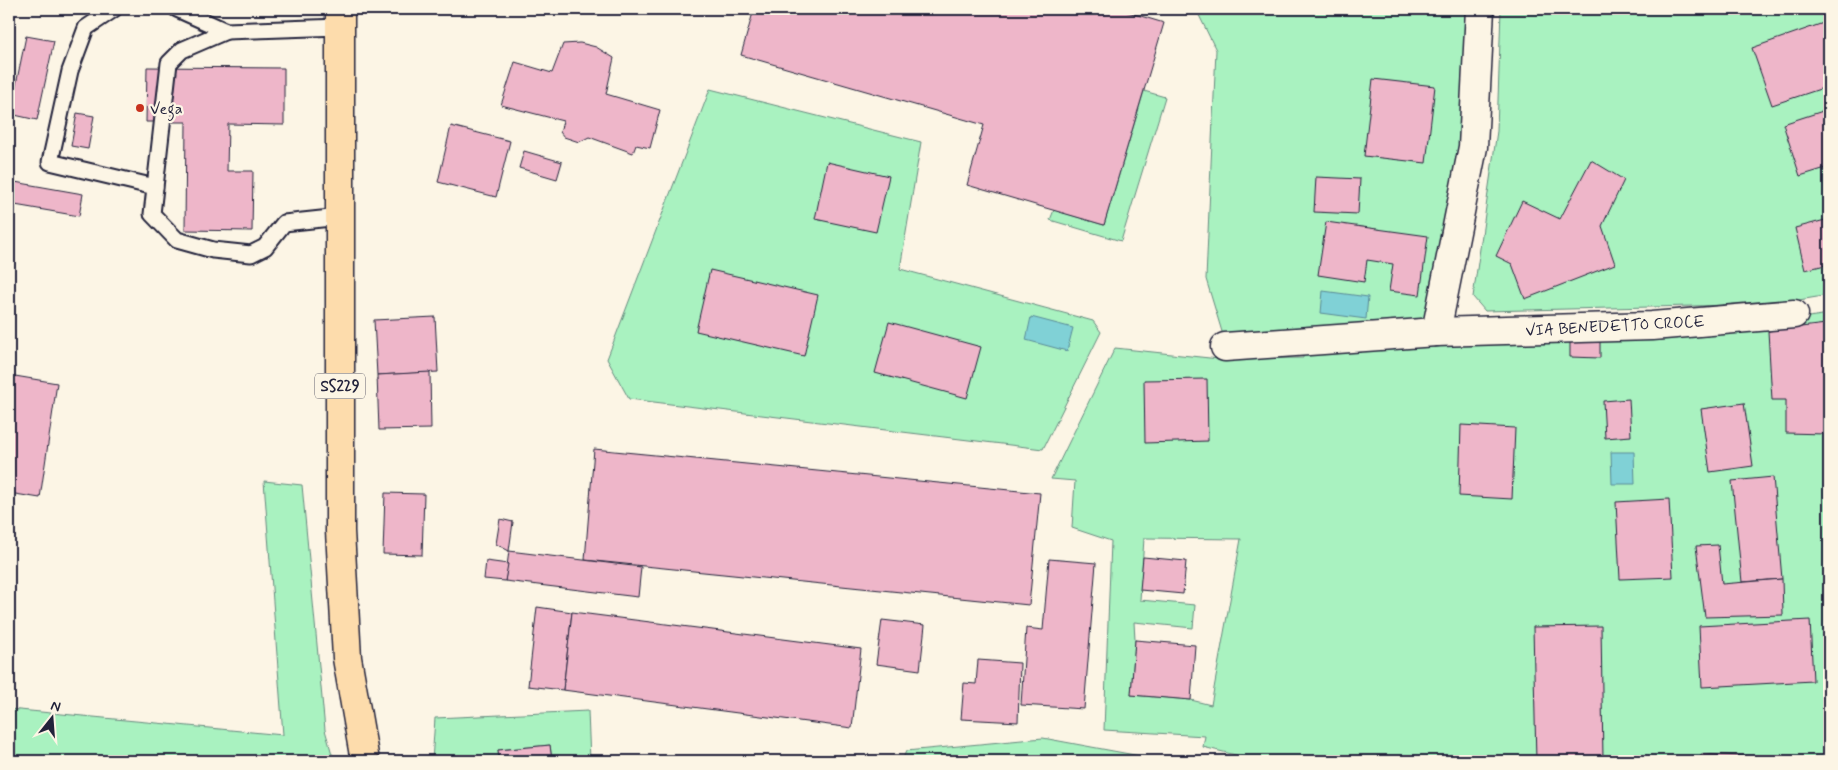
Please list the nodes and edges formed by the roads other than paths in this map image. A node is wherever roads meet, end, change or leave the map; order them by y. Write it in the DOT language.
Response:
graph roads {
  1 [pos="114,9"];
  2 [pos="177,9"];
  3 [pos="1480,9"];
  4 [pos="340,18"];
  5 [pos="226,31"];
  6 [pos="155,187"];
  7 [pos="340,217"];
  8 [pos="1794,314"];
  9 [pos="1436,332"];
  10 [pos="1225,346"];
  11 [pos="365,761"];
  1 -- 6 [label="lane"];
  2 -- 5 [label="lane"];
  3 -- 9 [label="street"];
  4 -- 5 [label="lane"];
  4 -- 7 [label="main road, SS229"];
  5 -- 6 [label="lane"];
  6 -- 7 [label="lane"];
  7 -- 11 [label="main road, SS229"];
  8 -- 9 [label="street, VIA BENEDETTO CROCE"];
  9 -- 10 [label="street, VIA BENEDETTO CROCE"];
}
